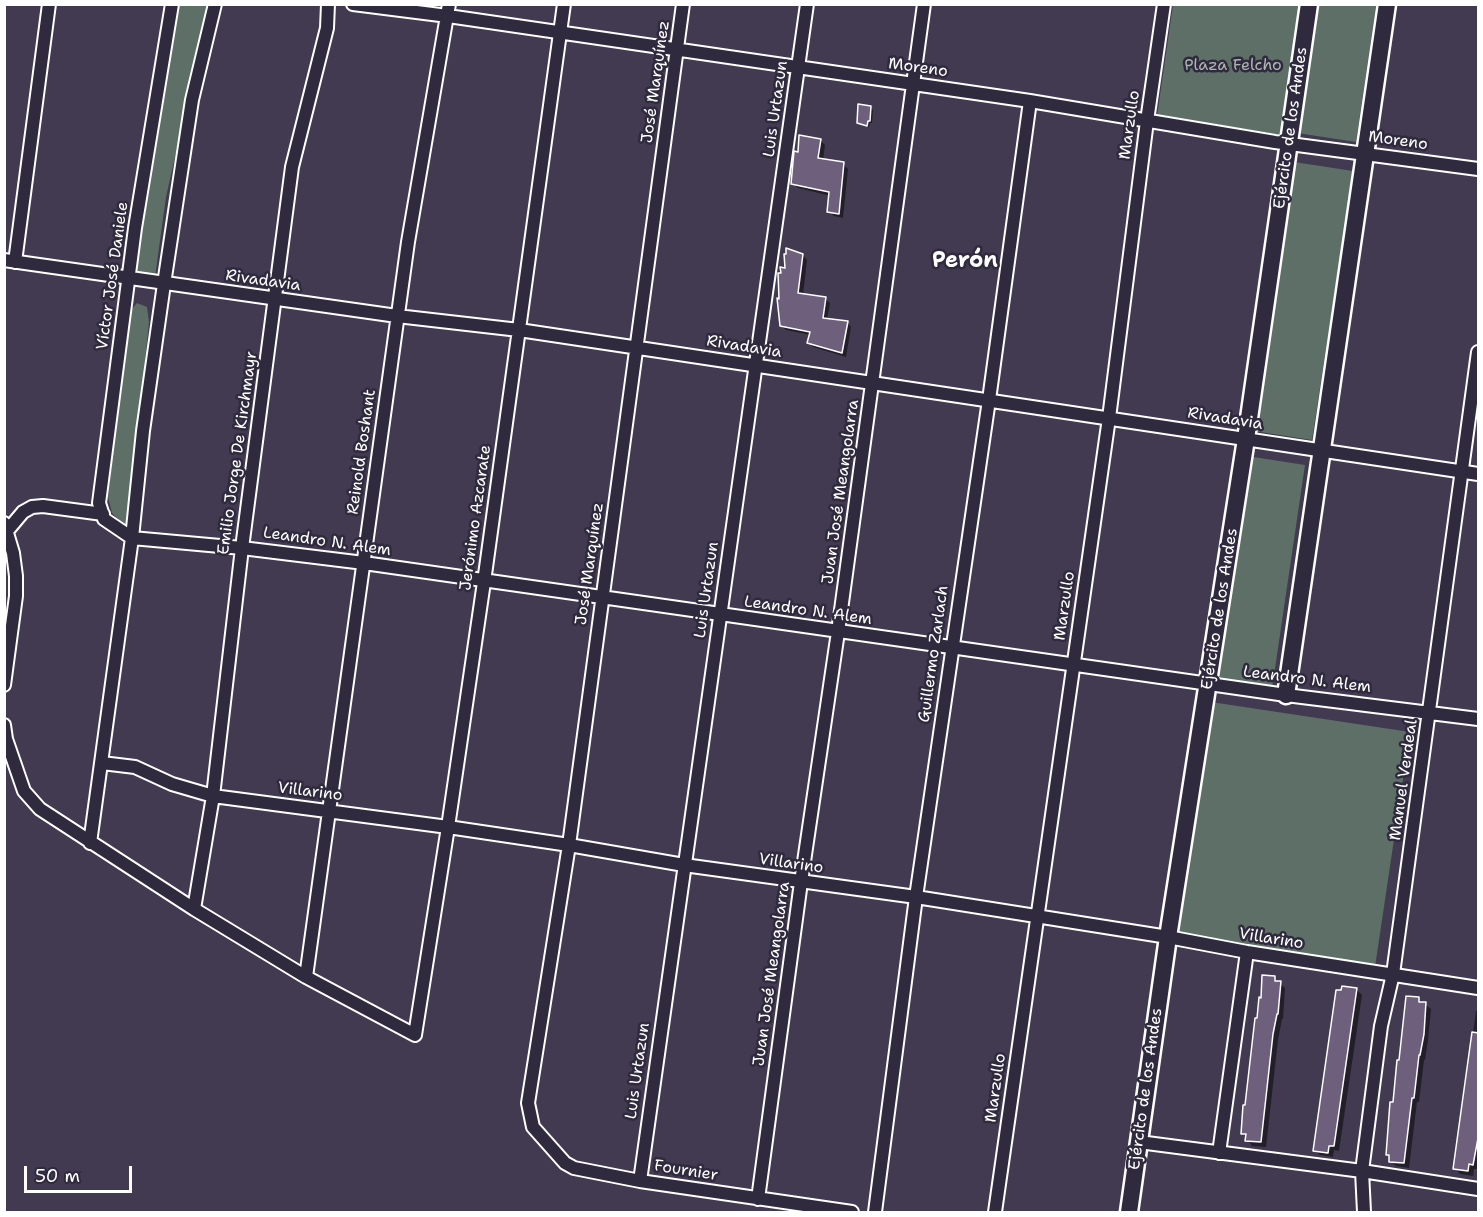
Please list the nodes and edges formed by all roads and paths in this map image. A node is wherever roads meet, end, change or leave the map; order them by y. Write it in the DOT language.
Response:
graph roads {
  1 [pos="49,4"];
  2 [pos="172,4"];
  3 [pos="215,4"];
  4 [pos="328,4"];
  5 [pos="352,4"];
  6 [pos="564,4"];
  7 [pos="683,4"];
  8 [pos="807,4"];
  9 [pos="924,4"];
  10 [pos="1164,4"];
  11 [pos="1309,4"];
  12 [pos="1387,4"];
  13 [pos="449,10"];
  14 [pos="560,34"];
  15 [pos="676,51"];
  16 [pos="798,68"];
  17 [pos="913,84"];
  18 [pos="1030,101"];
  19 [pos="1147,121"];
  20 [pos="1289,143"];
  21 [pos="1366,153"];
  22 [pos="1479,169"];
  23 [pos="10,261"];
  24 [pos="129,279"];
  25 [pos="164,284"];
  26 [pos="275,299"];
  27 [pos="397,316"];
  28 [pos="519,330"];
  29 [pos="636,348"];
  30 [pos="1479,352"];
  31 [pos="756,366"];
  32 [pos="873,383"];
  33 [pos="989,400"];
  34 [pos="1109,418"];
  35 [pos="1246,439"];
  36 [pos="1323,450"];
  37 [pos="1462,471"];
  38 [pos="1479,474"];
  39 [pos="103,514"];
  40 [pos="6,527"];
  41 [pos="132,538"];
  42 [pos="242,548"];
  43 [pos="364,563"];
  44 [pos="484,582"];
  45 [pos="602,598"];
  46 [pos="720,615"];
  47 [pos="838,632"];
  48 [pos="952,648"];
  49 [pos="1074,665"];
  50 [pos="1209,684"];
  51 [pos="4,685"];
  52 [pos="1286,695"];
  53 [pos="1430,712"];
  54 [pos="1479,719"];
  55 [pos="4,725"];
  56 [pos="102,763"];
  57 [pos="213,796"];
  58 [pos="330,812"];
  59 [pos="448,827"];
  60 [pos="90,843"];
  61 [pos="569,845"];
  62 [pos="684,865"];
  63 [pos="801,882"];
  64 [pos="916,897"];
  65 [pos="194,909"];
  66 [pos="1037,916"];
  67 [pos="1168,937"];
  68 [pos="1247,952"];
  69 [pos="1393,974"];
  70 [pos="306,976"];
  71 [pos="1479,988"];
  72 [pos="533,1127"];
  73 [pos="1139,1142"];
  74 [pos="1219,1153"];
  75 [pos="1362,1171"];
  76 [pos="640,1181"];
  77 [pos="1479,1189"];
  78 [pos="758,1198"];
  79 [pos="852,1212"];
  80 [pos="875,1212"];
  81 [pos="995,1212"];
  82 [pos="1129,1212"];
  83 [pos="1364,1212"];
  1 -- 23 [label="street"];
  2 -- 24 [label="street, Víctor José Daniele"];
  3 -- 25 [label="street"];
  4 -- 26 [label="street, Emilio Jorge De Kirchmayr"];
  5 -- 13 [label="street, Moreno"];
  6 -- 14 [label="street, Jerónimo Azcarate"];
  7 -- 15 [label="street, José Marquínez"];
  8 -- 16 [label="street, Luis Urtazun"];
  9 -- 17 [label="street, Juan José Meangolarra"];
  10 -- 19 [label="street, Marzullo"];
  11 -- 20 [label="street, Ejército de los Andes"];
  12 -- 21 [label="street"];
  13 -- 14 [label="street, Moreno"];
  13 -- 27 [label="street, Reinold Boshant"];
  14 -- 15 [label="street, Moreno"];
  14 -- 28 [label="street, Jerónimo Azcarate"];
  15 -- 16 [label="street, Moreno"];
  15 -- 29 [label="street, José Marquínez"];
  16 -- 17 [label="street, Moreno"];
  16 -- 31 [label="street, Luis Urtazun"];
  17 -- 18 [label="street, Moreno"];
  17 -- 32 [label="street, Juan José Meangolarra"];
  18 -- 19 [label="street, Moreno"];
  18 -- 33 [label="street, Guillermo Zarlach"];
  19 -- 20 [label="street, Moreno"];
  19 -- 34 [label="street, Marzullo"];
  20 -- 21 [label="street, Moreno"];
  20 -- 35 [label="street, Ejército de los Andes"];
  21 -- 22 [label="street, Moreno"];
  21 -- 36 [label="street"];
  23 -- 24 [label="street, Rivadavia"];
  24 -- 25 [label="street, Rivadavia"];
  24 -- 39 [label="street, Víctor José Daniele"];
  25 -- 26 [label="street, Rivadavia"];
  25 -- 41 [label="street"];
  26 -- 27 [label="street, Rivadavia"];
  26 -- 42 [label="street, Emilio Jorge De Kirchmayr"];
  27 -- 28 [label="street, Rivadavia"];
  27 -- 43 [label="street, Reinold Boshant"];
  28 -- 29 [label="street, Rivadavia"];
  28 -- 44 [label="street, Jerónimo Azcarate"];
  29 -- 31 [label="street, Rivadavia"];
  29 -- 45 [label="street, José Marquínez"];
  30 -- 37 [label="street, Manuel Verdeal"];
  31 -- 32 [label="street, Rivadavia"];
  31 -- 46 [label="street, Luis Urtazun"];
  32 -- 33 [label="street, Rivadavia"];
  32 -- 47 [label="street, Juan José Meangolarra"];
  33 -- 34 [label="street, Rivadavia"];
  33 -- 48 [label="street, Guillermo Zarlach"];
  34 -- 35 [label="street, Rivadavia"];
  34 -- 49 [label="street, Marzullo"];
  35 -- 36 [label="street, Rivadavia"];
  35 -- 50 [label="street, Ejército de los Andes"];
  36 -- 37 [label="street, Rivadavia"];
  36 -- 52 [label="street"];
  37 -- 38 [label="street, Rivadavia"];
  37 -- 53 [label="street, Manuel Verdeal"];
  39 -- 40 [label="street"];
  39 -- 41 [label="street"];
  40 -- 51 [label="street"];
  41 -- 42 [label="street, Leandro N. Alem"];
  41 -- 56 [label="street"];
  42 -- 43 [label="street, Leandro N. Alem"];
  42 -- 57 [label="street, Emilio Jorge De Kirchmayr"];
  43 -- 44 [label="street, Leandro N. Alem"];
  43 -- 58 [label="street, Reinold Boshant"];
  44 -- 45 [label="street, Leandro N. Alem"];
  44 -- 59 [label="street, Jerónimo Azcarate"];
  45 -- 46 [label="street, Leandro N. Alem"];
  45 -- 61 [label="street, José Marquínez"];
  46 -- 47 [label="street, Leandro N. Alem"];
  46 -- 62 [label="street, Luis Urtazun"];
  47 -- 48 [label="street, Leandro N. Alem"];
  47 -- 63 [label="street, Juan José Meangolarra"];
  48 -- 49 [label="street, Leandro N. Alem"];
  48 -- 64 [label="street, Guillermo Zarlach"];
  49 -- 50 [label="street, Leandro N. Alem"];
  49 -- 66 [label="street, Marzullo"];
  50 -- 52 [label="street, Leandro N. Alem"];
  50 -- 67 [label="street, Ejército de los Andes"];
  52 -- 53 [label="street, Leandro N. Alem"];
  53 -- 54 [label="street, Leandro N. Alem"];
  53 -- 69 [label="street, Manuel Verdeal"];
  55 -- 60 [label="street"];
  56 -- 57 [label="street, Villarino"];
  56 -- 60 [label="street"];
  57 -- 58 [label="street, Villarino"];
  57 -- 65 [label="street, Emilio Jorge De Kirchmayr"];
  58 -- 59 [label="street, Villarino"];
  58 -- 70 [label="street, Reinold Boshant"];
  59 -- 61 [label="street, Villarino"];
  59 -- 70 [label="street, Jerónimo Azcarate"];
  60 -- 65 [label="street"];
  61 -- 62 [label="street, Villarino"];
  61 -- 72 [label="street, José Marquínez"];
  62 -- 63 [label="street, Villarino"];
  62 -- 76 [label="street, Luis Urtazun"];
  63 -- 64 [label="street, Villarino"];
  63 -- 78 [label="street, Juan José Meangolarra"];
  64 -- 66 [label="street, Villarino"];
  64 -- 80 [label="street, Guillermo Zarlach"];
  65 -- 70 [label="street"];
  66 -- 67 [label="street, Villarino"];
  66 -- 81 [label="street, Marzullo"];
  67 -- 68 [label="street, Villarino"];
  67 -- 73 [label="street, Ejército de los Andes"];
  68 -- 69 [label="street, Villarino"];
  68 -- 74 [label="street"];
  69 -- 71 [label="street, Villarino"];
  69 -- 75 [label="street, Manuel Verdeal"];
  72 -- 76 [label="street, Fournier"];
  73 -- 74 [label="street"];
  73 -- 82 [label="street, Ejército de los Andes"];
  74 -- 75 [label="street"];
  75 -- 77 [label="street"];
  75 -- 83 [label="street, Manuel Verdeal"];
  76 -- 78 [label="street, Fournier"];
  78 -- 79 [label="street, Fournier"];
}
